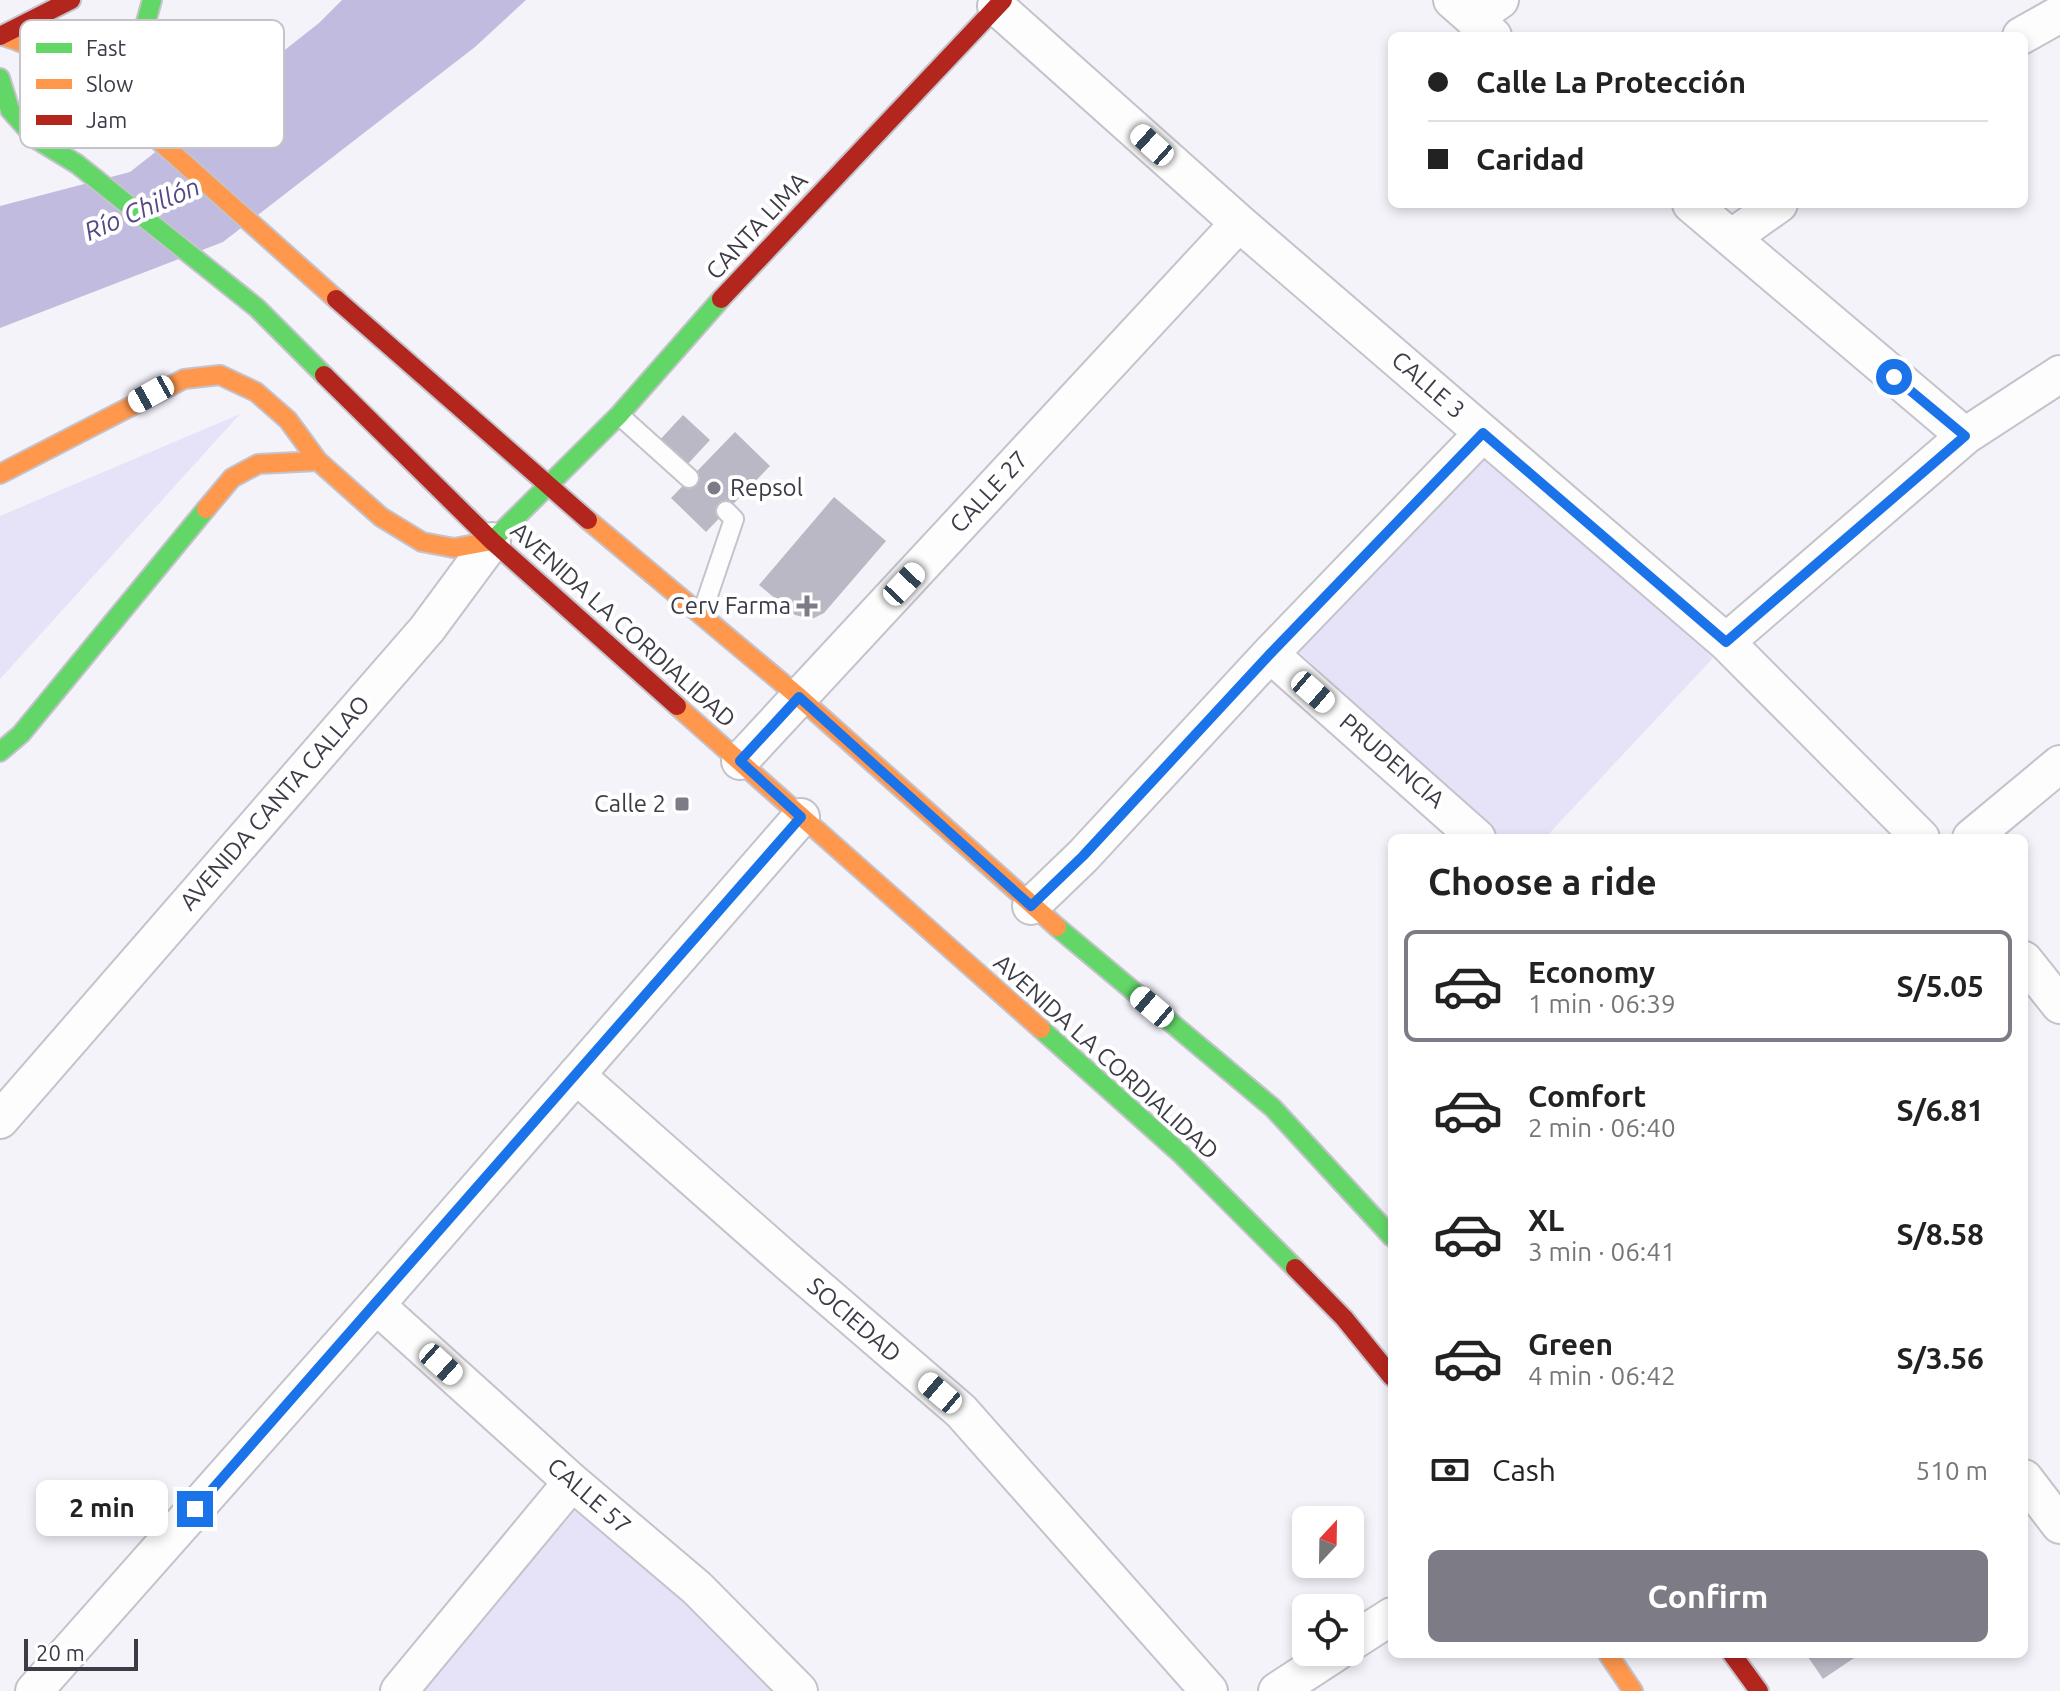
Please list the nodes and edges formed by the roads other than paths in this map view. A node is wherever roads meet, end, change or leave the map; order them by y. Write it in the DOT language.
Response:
graph roads {
  1 [pos="27,0"];
  2 [pos="71,0"];
  3 [pos="152,0"];
  4 [pos="1000,3"];
  5 [pos="2060,14"];
  6 [pos="35,20"];
  7 [pos="147,20"];
  8 [pos="20,28"];
  9 [pos="2028,32"];
  10 [pos="1,39"];
  11 [pos="20,47"];
  12 [pos="0,78"];
  13 [pos="20,121"];
  14 [pos="0,122"];
  15 [pos="20,131"];
  16 [pos="51,148"];
  17 [pos="166,148"];
  18 [pos="1696,208"];
  19 [pos="1773,208"];
  20 [pos="1239,223"];
  21 [pos="1731,238"];
  22 [pos="2060,374"];
  23 [pos="619,415"];
  24 [pos="1483,433"];
  25 [pos="1965,436"];
  26 [pos="318,461"];
  27 [pos="0,474"];
  28 [pos="689,478"];
  29 [pos="548,487"];
  30 [pos="726,511"];
  31 [pos="492,541"];
  32 [pos="702,613"];
  33 [pos="1726,642"];
  34 [pos="1270,654"];
  35 [pos="799,697"];
  36 [pos="0,752"];
  37 [pos="740,761"];
  38 [pos="2060,764"];
  39 [pos="801,817"];
  40 [pos="1472,834"];
  41 [pos="1917,834"];
  42 [pos="1976,834"];
  43 [pos="1031,906"];
  44 [pos="2028,965"];
  45 [pos="2060,1005"];
  46 [pos="576,1075"];
  47 [pos="0,1120"];
  48 [pos="1388,1233"];
  49 [pos="376,1305"];
  50 [pos="1388,1372"];
  51 [pos="572,1482"];
  52 [pos="2028,1483"];
  53 [pos="2060,1525"];
  54 [pos="1388,1619"];
  55 [pos="1364,1634"];
  56 [pos="1611,1658"];
  57 [pos="1735,1658"];
  58 [pos="1315,1666"];
  59 [pos="34,1691"];
  60 [pos="399,1691"];
  61 [pos="799,1691"];
  62 [pos="1209,1691"];
  63 [pos="1277,1691"];
  64 [pos="1633,1691"];
  65 [pos="1759,1691"];
  1 -- 10 [label="main road"];
  2 -- 6 [label="main road"];
  3 -- 7 [label="main road"];
  4 -- 20 [label="street, CALLE 3"];
  4 -- 23 [label="main road, CANTA LIMA"];
  5 -- 9 [label="street"];
  8 -- 10 [label="main road"];
  10 -- 11 [label="main road"];
  12 -- 13 [label="main road, AVENIDA LA CORDIALIDAD"];
  14 -- 15 [label="main road"];
  16 -- 31 [label="main road, AVENIDA LA CORDIALIDAD"];
  17 -- 29 [label="main road"];
  18 -- 21 [label="street"];
  19 -- 21 [label="street"];
  20 -- 24 [label="street, CALLE 3"];
  20 -- 35 [label="street, CALLE 27"];
  21 -- 25 [label="street"];
  22 -- 25 [label="street"];
  23 -- 28 [label="lane"];
  23 -- 29 [label="main road, CANTA LIMA"];
  24 -- 33 [label="street, CALLE 3"];
  24 -- 34 [label="street"];
  25 -- 33 [label="street"];
  26 -- 27 [label="main road"];
  26 -- 31 [label="main road"];
  26 -- 36 [label="main road"];
  29 -- 31 [label="main road, AVENIDA CANTA CALLAO"];
  29 -- 32 [label="main road"];
  30 -- 32 [label="lane"];
  31 -- 37 [label="main road, AVENIDA LA CORDIALIDAD"];
  31 -- 47 [label="street, AVENIDA CANTA CALLAO"];
  32 -- 35 [label="main road"];
  33 -- 41 [label="street, CALLE 3"];
  34 -- 40 [label="street, PRUDENCIA"];
  34 -- 43 [label="street"];
  35 -- 37 [label="street, CALLE 27"];
  35 -- 43 [label="main road"];
  37 -- 39 [label="main road, AVENIDA LA CORDIALIDAD"];
  38 -- 42 [label="street"];
  39 -- 46 [label="street"];
  39 -- 50 [label="main road, AVENIDA LA CORDIALIDAD"];
  43 -- 48 [label="main road"];
  44 -- 45 [label="street"];
  46 -- 49 [label="street"];
  46 -- 62 [label="street, SOCIEDAD"];
  49 -- 51 [label="street, CALLE 57"];
  49 -- 59 [label="street"];
  51 -- 60 [label="street"];
  51 -- 61 [label="street, CALLE 57"];
  52 -- 53 [label="street"];
  54 -- 55 [label="street"];
  56 -- 64 [label="main road"];
  57 -- 65 [label="main road"];
  58 -- 63 [label="street"];
}
